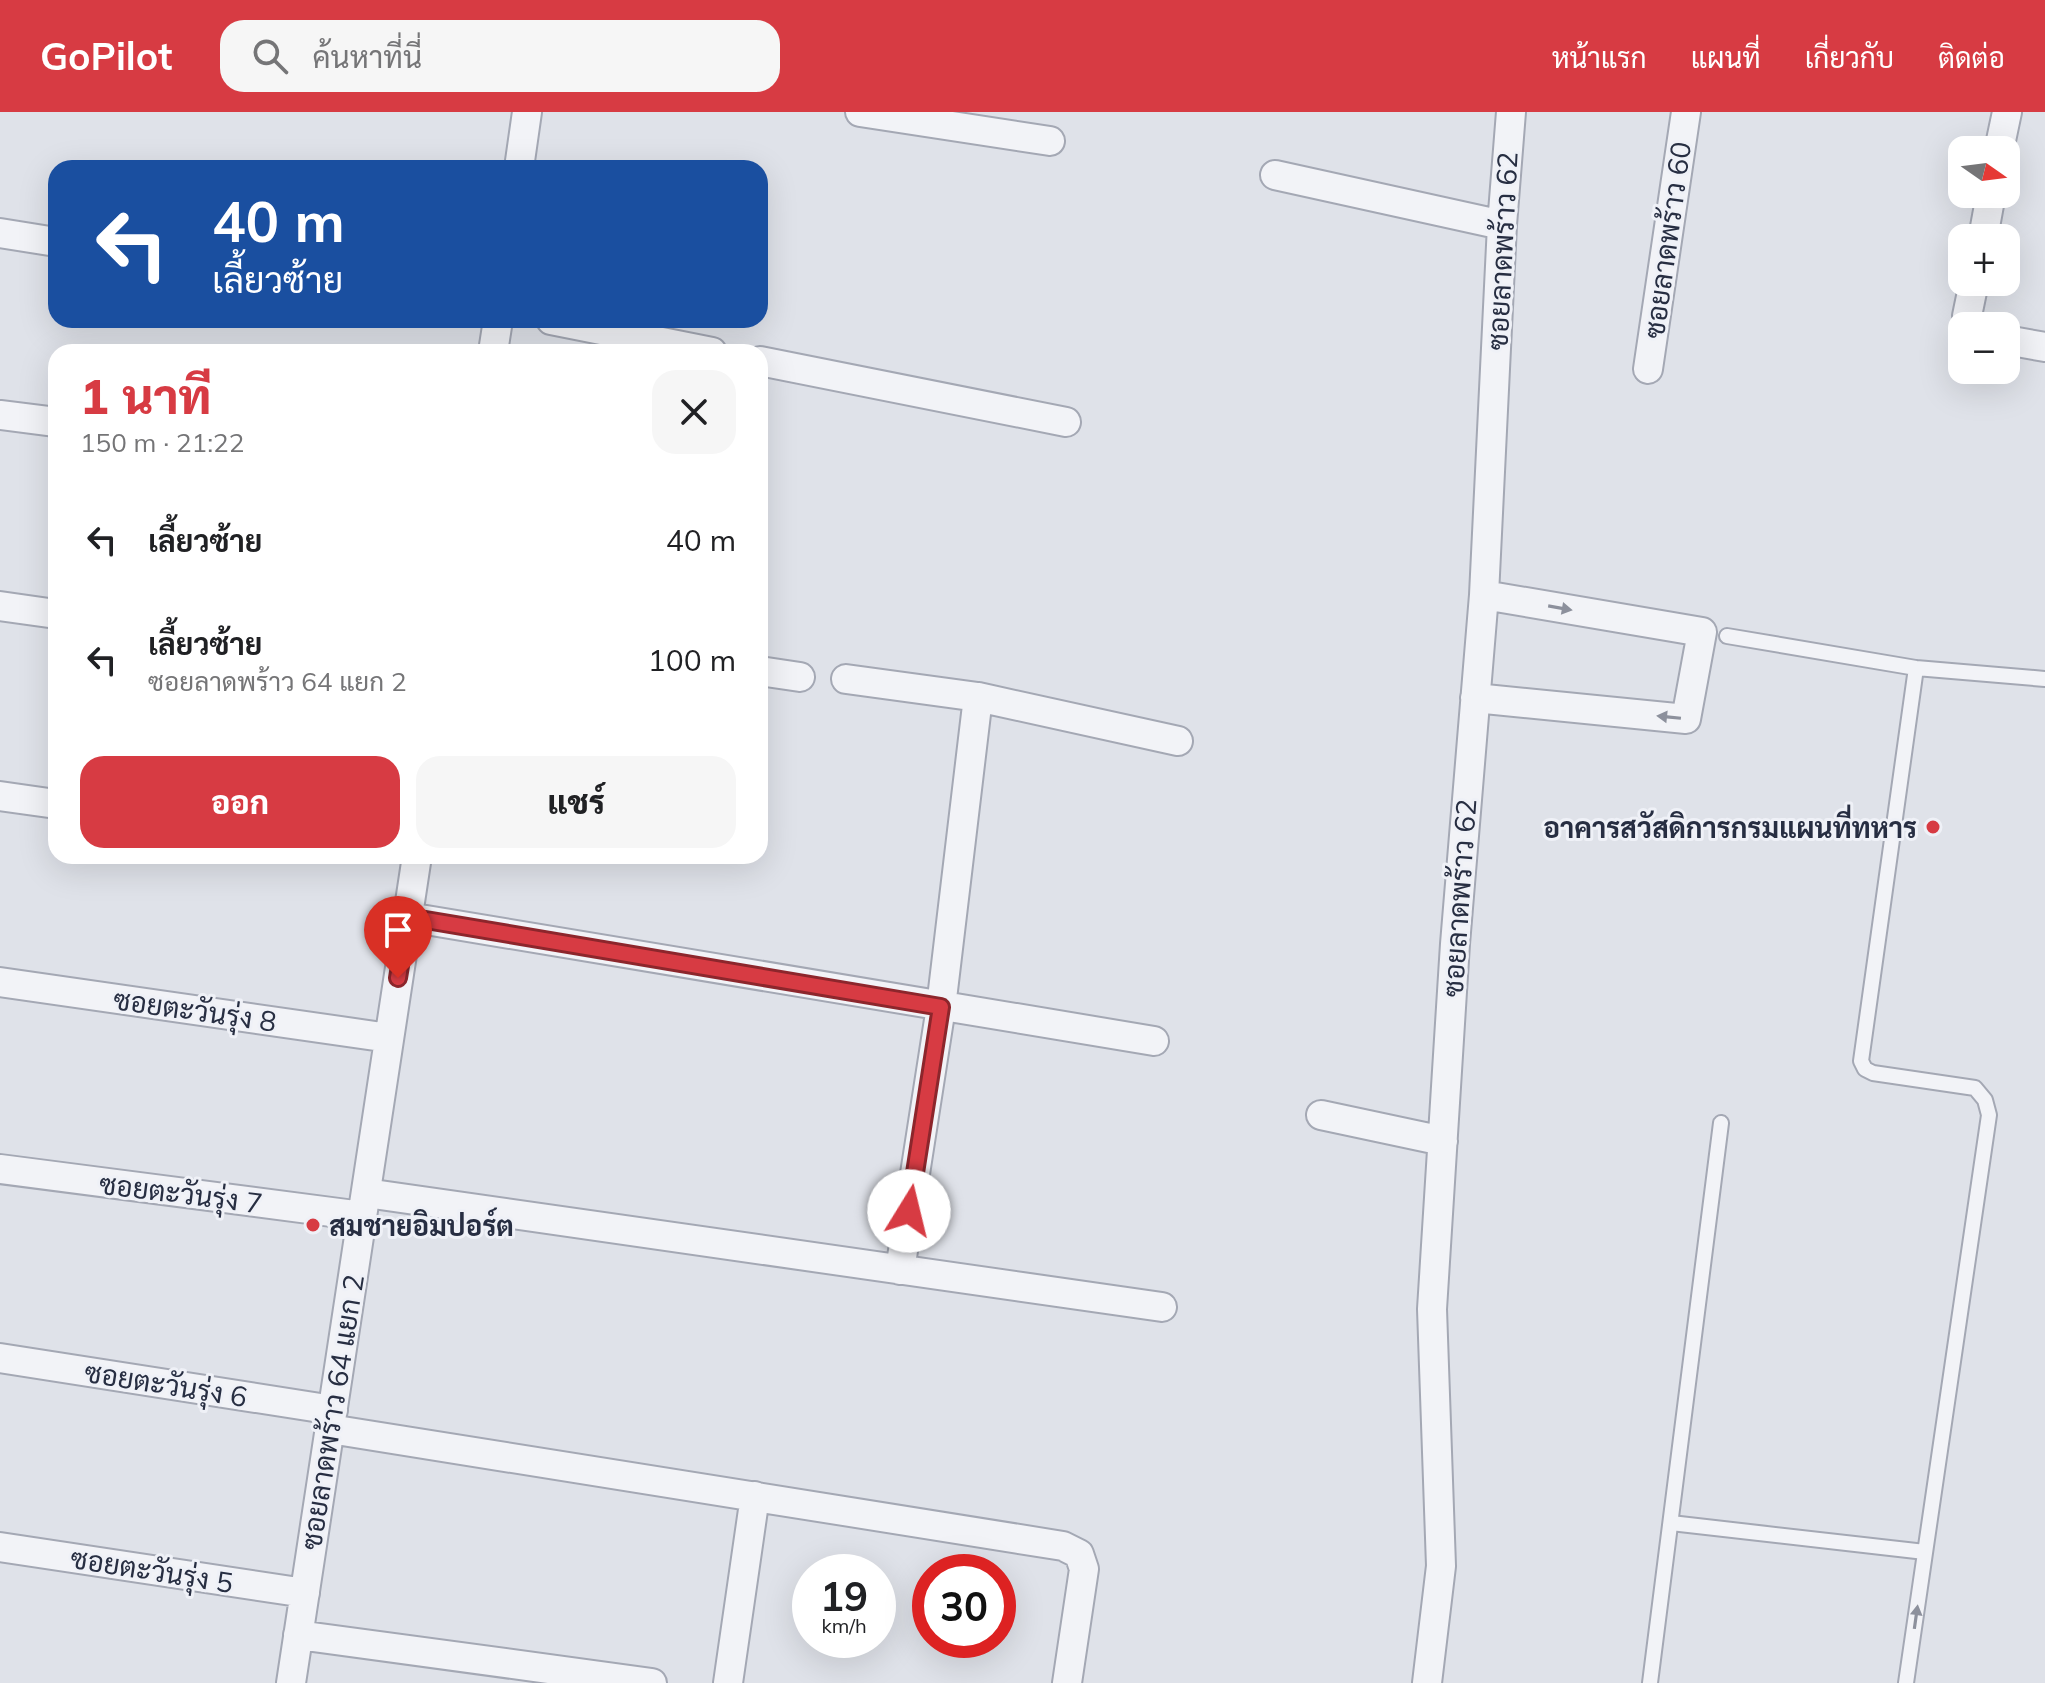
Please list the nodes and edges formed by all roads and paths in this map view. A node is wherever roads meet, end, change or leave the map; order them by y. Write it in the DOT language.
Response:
graph roads {
  1 [pos="860,112"];
  2 [pos="1511,112"];
  3 [pos="1686,112"];
  4 [pos="2007,112"];
  5 [pos="521,113"];
  6 [pos="2002,136"];
  7 [pos="1050,141"];
  8 [pos="519,160"];
  9 [pos="1275,175"];
  10 [pos="1502,225"];
  11 [pos="0,233"];
  12 [pos="48,241"];
  13 [pos="591,328"];
  14 [pos="2020,343"];
  15 [pos="672,344"];
  16 [pos="2045,347"];
  17 [pos="768,363"];
  18 [pos="1648,369"];
  19 [pos="0,415"];
  20 [pos="48,421"];
  21 [pos="1066,422"];
  22 [pos="1484,595"];
  23 [pos="0,606"];
  24 [pos="48,613"];
  25 [pos="1727,636"];
  26 [pos="1916,668"];
  27 [pos="768,672"];
  28 [pos="800,677"];
  29 [pos="846,679"];
  30 [pos="2045,679"];
  31 [pos="978,697"];
  32 [pos="1475,698"];
  33 [pos="1178,741"];
  34 [pos="0,796"];
  35 [pos="48,803"];
  36 [pos="412,864"];
  37 [pos="408,917"];
  38 [pos="0,982"];
  39 [pos="941,1007"];
  40 [pos="389,1038"];
  41 [pos="1154,1041"];
  42 [pos="1321,1115"];
  43 [pos="1721,1123"];
  44 [pos="1443,1141"];
  45 [pos="0,1169"];
  46 [pos="364,1204"];
  47 [pos="900,1270"];
  48 [pos="1162,1307"];
  49 [pos="0,1358"];
  50 [pos="331,1420"];
  51 [pos="755,1496"];
  52 [pos="1671,1523"];
  53 [pos="0,1547"];
  54 [pos="1925,1552"];
  55 [pos="305,1593"];
  56 [pos="298,1635"];
  57 [pos="291,1683"];
  58 [pos="652,1683"];
  59 [pos="728,1683"];
  60 [pos="1067,1683"];
  61 [pos="1427,1683"];
  62 [pos="1650,1683"];
  63 [pos="1906,1683"];
  1 -- 7 [label="street"];
  2 -- 10 [label="street, ซอยลาดพร้าว 62"];
  3 -- 18 [label="street, ซอยลาดพร้าว 60"];
  4 -- 6 [label="street"];
  5 -- 8 [label="street"];
  9 -- 10 [label="street"];
  10 -- 22 [label="street, ซอยลาดพร้าว 62"];
  11 -- 12 [label="street"];
  13 -- 15 [label="street"];
  14 -- 16 [label="street"];
  17 -- 21 [label="street"];
  19 -- 20 [label="street"];
  22 -- 32 [label="street, ซอยลาดพร้าว 62"];
  22 -- 32 [label="street, one-way"];
  23 -- 24 [label="street"];
  25 -- 26 [label="lane"];
  26 -- 30 [label="lane"];
  26 -- 54 [label="lane"];
  27 -- 28 [label="street"];
  29 -- 31 [label="street"];
  31 -- 33 [label="street"];
  31 -- 39 [label="street"];
  32 -- 44 [label="street, ซอยลาดพร้าว 62"];
  34 -- 35 [label="street"];
  36 -- 37 [label="street, ซอยลาดพร้าว 64 แยก 2"];
  37 -- 39 [label="street"];
  37 -- 40 [label="street, ซอยลาดพร้าว 64 แยก 2"];
  38 -- 40 [label="street, ซอยตะวันรุ่ง 8"];
  39 -- 41 [label="street"];
  39 -- 47 [label="street"];
  40 -- 46 [label="street, ซอยลาดพร้าว 64 แยก 2"];
  42 -- 44 [label="street"];
  43 -- 52 [label="lane"];
  44 -- 61 [label="street, ซอยลาดพร้าว 62"];
  45 -- 46 [label="street, ซอยตะวันรุ่ง 7"];
  46 -- 47 [label="street, ซอยตะวันรุ่ง 7"];
  46 -- 50 [label="street, ซอยลาดพร้าว 64 แยก 2"];
  47 -- 48 [label="street, ซอยตะวันรุ่ง 7"];
  49 -- 50 [label="street, ซอยตะวันรุ่ง 6"];
  50 -- 51 [label="street, ซอยตะวันรุ่ง 6"];
  50 -- 55 [label="street, ซอยลาดพร้าว 64 แยก 2"];
  51 -- 59 [label="street"];
  51 -- 60 [label="street, ซอยตะวันรุ่ง 6"];
  52 -- 54 [label="lane"];
  52 -- 62 [label="lane"];
  53 -- 55 [label="street, ซอยตะวันรุ่ง 5"];
  63 -- 54 [label="lane, one-way"];
  55 -- 56 [label="street, ซอยลาดพร้าว 64 แยก 2"];
  56 -- 57 [label="street, ซอยลาดพร้าว 64 แยก 2"];
  56 -- 58 [label="street"];
}
